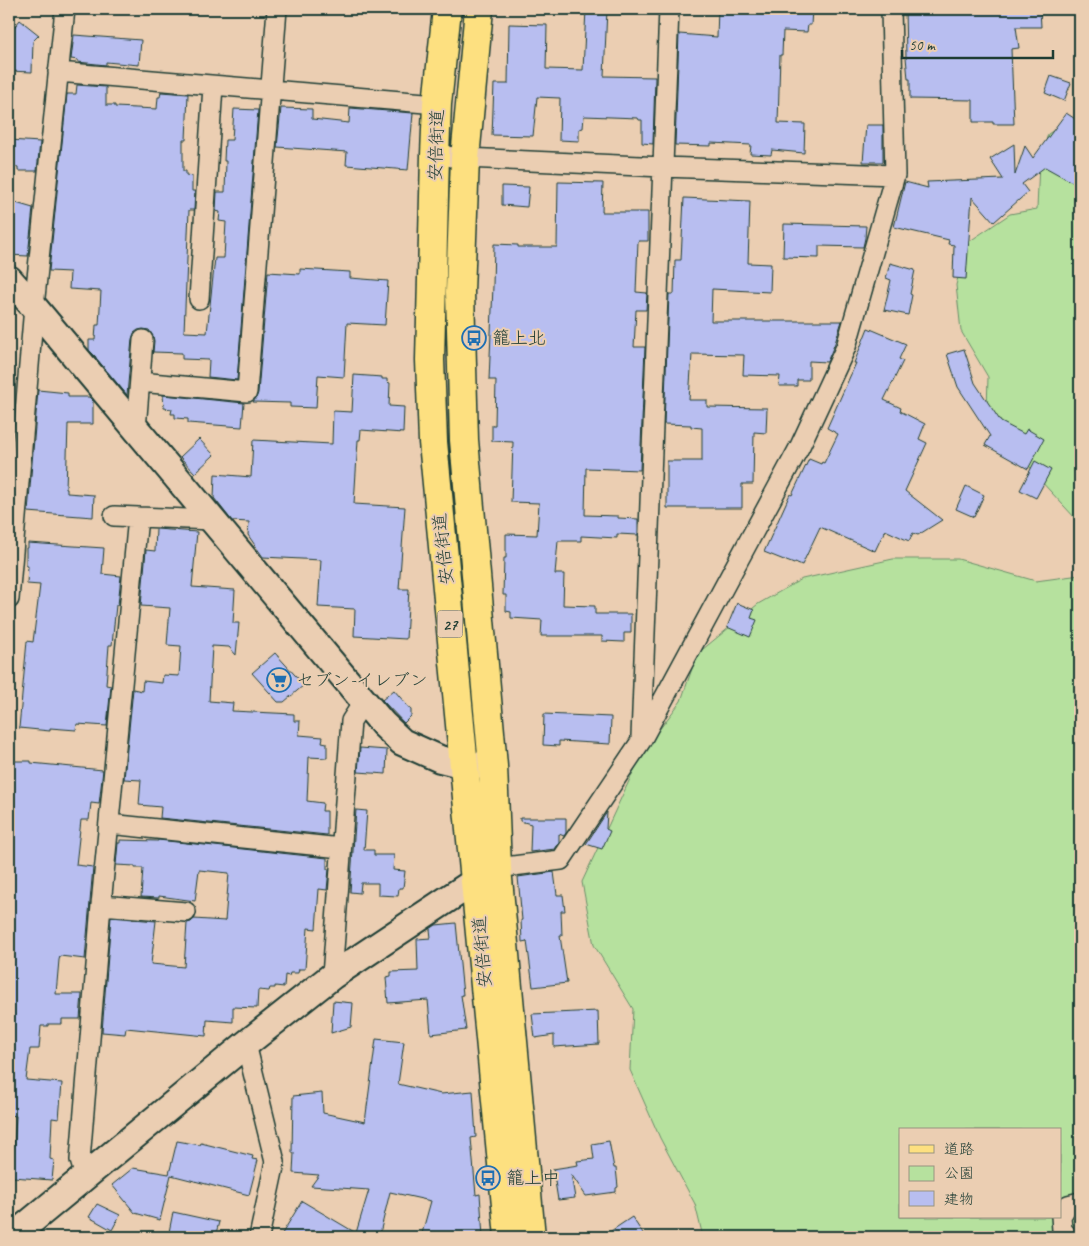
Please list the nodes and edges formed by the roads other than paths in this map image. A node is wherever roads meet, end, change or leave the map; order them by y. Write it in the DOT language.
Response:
graph roads {
  1 [pos="65,9"];
  2 [pos="277,9"];
  3 [pos="447,9"];
  4 [pos="479,9"];
  5 [pos="669,9"];
  6 [pos="891,9"];
  7 [pos="58,72"];
  8 [pos="213,86"];
  9 [pos="271,90"];
  10 [pos="437,104"];
  11 [pos="434,155"];
  12 [pos="465,158"];
  13 [pos="662,167"];
  14 [pos="895,175"];
  15 [pos="9,279"];
  16 [pos="199,299"];
  17 [pos="34,307"];
  18 [pos="143,340"];
  19 [pos="140,382"];
  20 [pos="136,429"];
  21 [pos="114,516"];
  22 [pos="138,517"];
  23 [pos="212,520"];
  24 [pos="11,559"];
  25 [pos="9,599"];
  26 [pos="364,701"];
  27 [pos="641,741"];
  28 [pos="464,764"];
  29 [pos="493,766"];
  30 [pos="109,824"];
  31 [pos="342,848"];
  32 [pos="486,874"];
  33 [pos="101,905"];
  34 [pos="186,912"];
  35 [pos="332,976"];
  36 [pos="246,1044"];
  37 [pos="85,1177"];
  38 [pos="1080,1202"];
  39 [pos="1062,1214"];
  40 [pos="1061,1218"];
  41 [pos="12,1237"];
  42 [pos="259,1237"];
  43 [pos="509,1237"];
  44 [pos="530,1237"];
  45 [pos="1069,1237"];
  1 -- 7 [label="street"];
  2 -- 9 [label="street"];
  3 -- 10 [label="main road, 安倍街道 / 27"];
  4 -- 12 [label="main road, 安倍街道 / 27"];
  5 -- 13 [label="street"];
  6 -- 14 [label="street"];
  7 -- 8 [label="street"];
  7 -- 17 [label="street"];
  8 -- 9 [label="street"];
  8 -- 16 [label="street"];
  9 -- 10 [label="street"];
  9 -- 19 [label="street"];
  10 -- 11 [label="main road, 安倍街道 / 27"];
  11 -- 12 [label="street"];
  11 -- 28 [label="main road, 安倍街道 / 27"];
  12 -- 13 [label="street"];
  12 -- 29 [label="main road, 安倍街道 / 27"];
  13 -- 14 [label="street"];
  13 -- 27 [label="street"];
  14 -- 27 [label="street"];
  15 -- 17 [label="street"];
  17 -- 20 [label="street"];
  17 -- 24 [label="street"];
  18 -- 19 [label="street"];
  19 -- 20 [label="street"];
  20 -- 23 [label="street"];
  21 -- 22 [label="street"];
  22 -- 23 [label="street"];
  22 -- 30 [label="street"];
  23 -- 26 [label="street"];
  24 -- 25 [label="street"];
  26 -- 28 [label="street"];
  26 -- 31 [label="street"];
  27 -- 32 [label="street"];
  28 -- 29 [label="street"];
  28 -- 32 [label="main road, 安倍街道 / 27"];
  29 -- 32 [label="main road, 安倍街道 / 27"];
  30 -- 31 [label="street"];
  30 -- 33 [label="street"];
  31 -- 35 [label="street"];
  32 -- 35 [label="street"];
  32 -- 43 [label="main road, 安倍街道 / 27"];
  32 -- 44 [label="main road, 安倍街道 / 27"];
  33 -- 34 [label="street"];
  33 -- 37 [label="street"];
  35 -- 36 [label="street"];
  36 -- 37 [label="street"];
  36 -- 42 [label="street"];
  37 -- 41 [label="street"];
  38 -- 39 [label="street"];
  40 -- 45 [label="street"];
}
